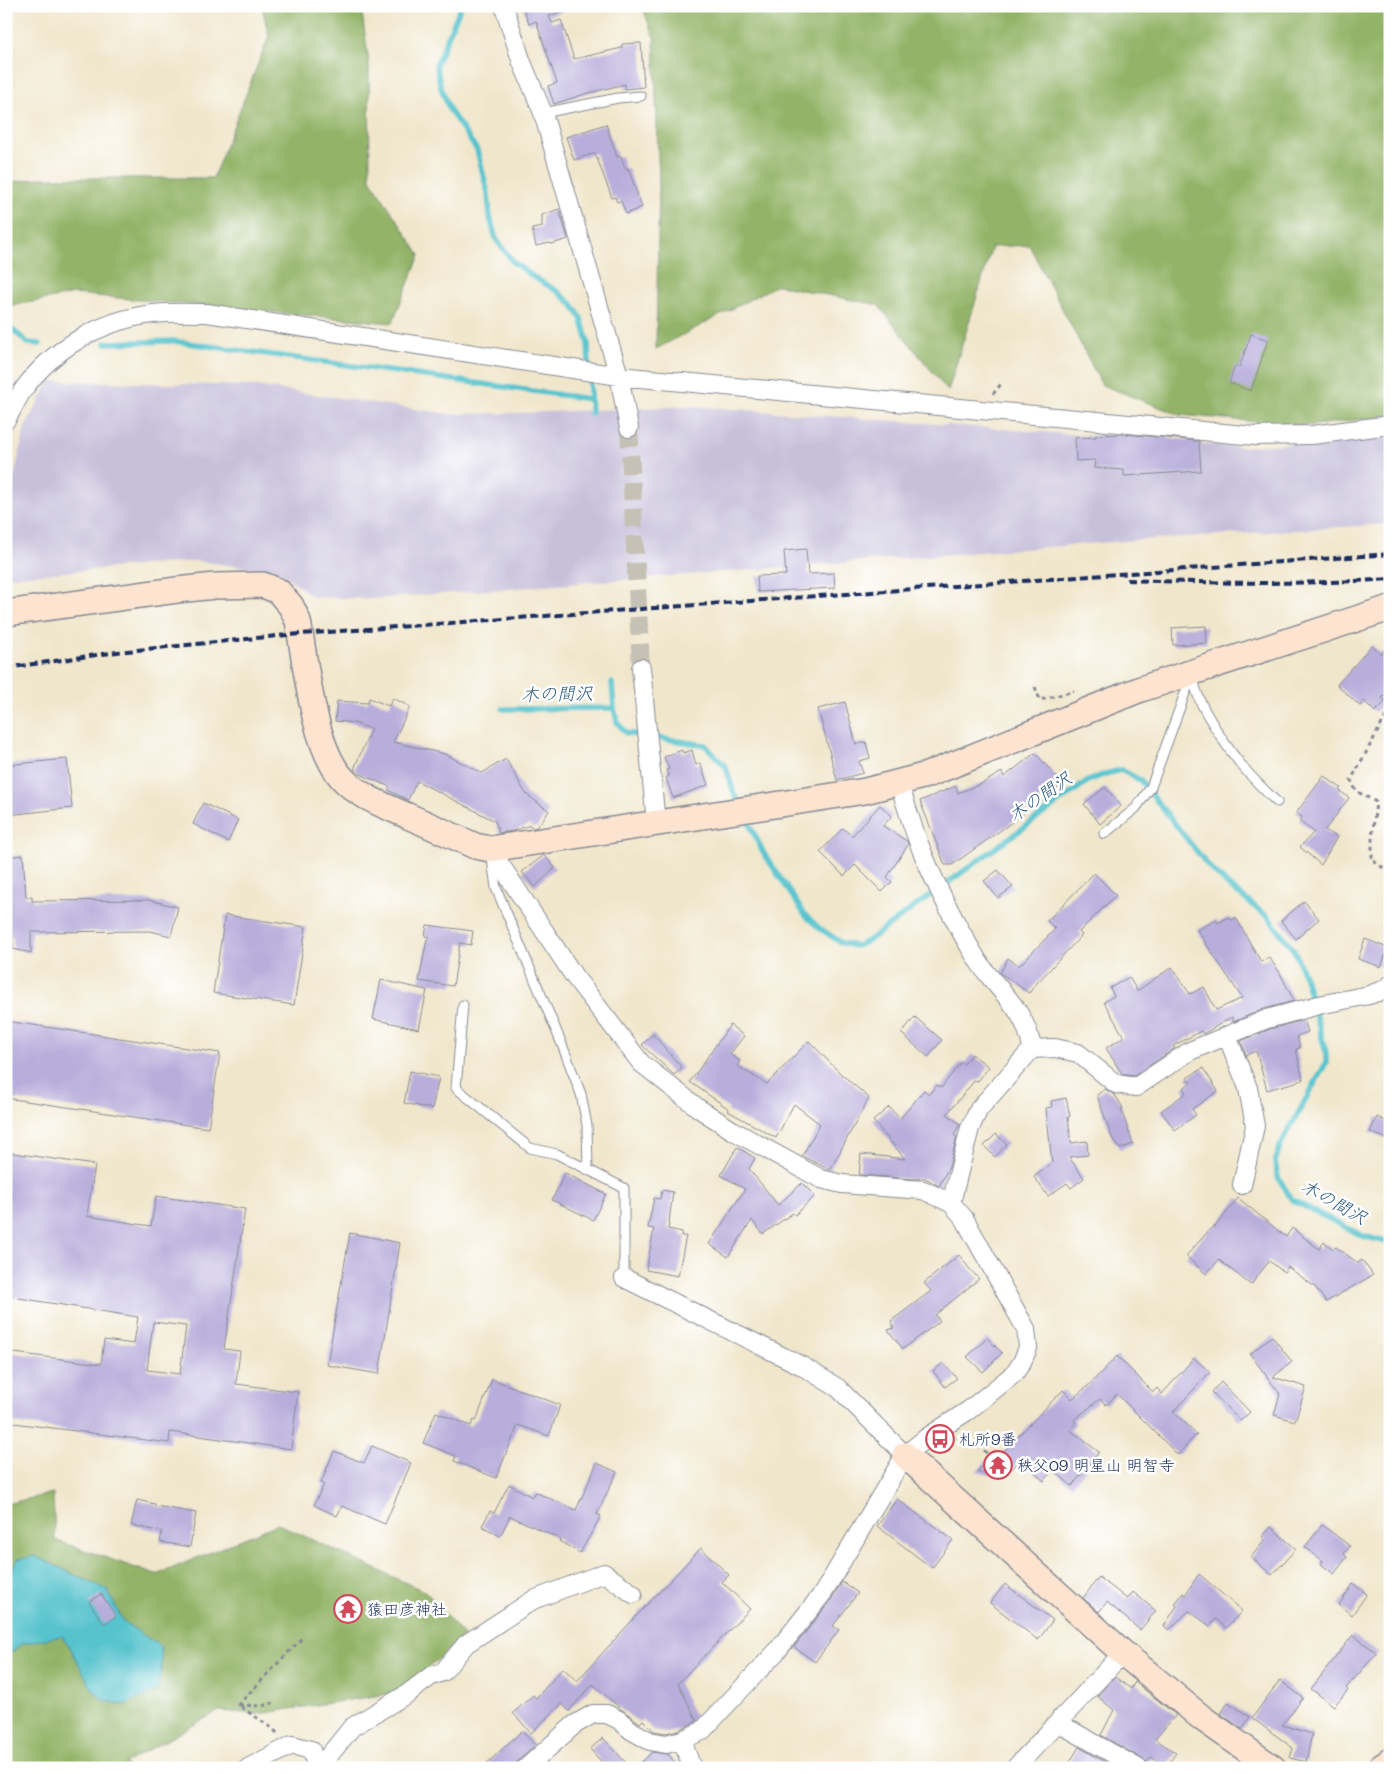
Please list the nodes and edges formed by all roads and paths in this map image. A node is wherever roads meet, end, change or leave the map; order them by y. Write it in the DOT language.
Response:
graph roads {
  1 [pos="504,6"];
  2 [pos="641,96"];
  3 [pos="543,113"];
  4 [pos="620,376"];
  5 [pos="6,420"];
  6 [pos="1390,425"];
  7 [pos="629,428"];
  8 [pos="1390,608"];
  9 [pos="6,613"];
  10 [pos="641,668"];
  11 [pos="1192,672"];
  12 [pos="1390,709"];
  13 [pos="899,783"];
  14 [pos="1277,802"];
  15 [pos="656,823"];
  16 [pos="1104,834"];
  17 [pos="490,849"];
  18 [pos="1390,869"];
  19 [pos="1390,985"];
  20 [pos="463,1005"];
  21 [pos="1227,1036"];
  22 [pos="1032,1049"];
  23 [pos="588,1170"];
  24 [pos="1242,1185"];
  25 [pos="951,1203"];
  26 [pos="624,1278"];
  27 [pos="978,1445"];
  28 [pos="905,1455"];
  29 [pos="990,1456"];
  30 [pos="633,1594"];
  31 [pos="304,1636"];
  32 [pos="1123,1653"];
  33 [pos="273,1703"];
  34 [pos="238,1705"];
  35 [pos="1060,1719"];
  36 [pos="682,1740"];
  37 [pos="290,1746"];
  38 [pos="1390,1761"];
  39 [pos="1023,1765"];
  40 [pos="248,1768"];
  41 [pos="318,1768"];
  42 [pos="526,1768"];
  43 [pos="692,1768"];
  44 [pos="1138,1768"];
  45 [pos="1273,1768"];
  46 [pos="1380,1768"];
  1 -- 3 [label="street"];
  2 -- 3 [label="lane"];
  3 -- 4 [label="street"];
  4 -- 5 [label="street"];
  4 -- 6 [label="street"];
  4 -- 7 [label="street"];
  8 -- 11 [label="street"];
  9 -- 17 [label="street"];
  10 -- 15 [label="street"];
  11 -- 13 [label="street"];
  11 -- 14 [label="lane"];
  11 -- 16 [label="lane"];
  12 -- 18 [label="path"];
  13 -- 15 [label="street"];
  13 -- 22 [label="street"];
  15 -- 17 [label="street"];
  17 -- 23 [label="lane"];
  17 -- 25 [label="street"];
  19 -- 21 [label="street"];
  20 -- 23 [label="lane"];
  21 -- 22 [label="street"];
  21 -- 24 [label="street"];
  22 -- 25 [label="street"];
  23 -- 26 [label="lane"];
  25 -- 28 [label="street"];
  26 -- 28 [label="street"];
  27 -- 29 [label="path"];
  28 -- 32 [label="street"];
  28 -- 36 [label="street"];
  30 -- 41 [label="street"];
  31 -- 34 [label="path"];
  32 -- 35 [label="street"];
  32 -- 45 [label="street"];
  33 -- 34 [label="path"];
  34 -- 37 [label="path"];
  35 -- 39 [label="street"];
  35 -- 44 [label="street"];
  36 -- 42 [label="street"];
  36 -- 43 [label="street"];
  37 -- 40 [label="street"];
  37 -- 41 [label="street"];
  38 -- 46 [label="street"];
}
